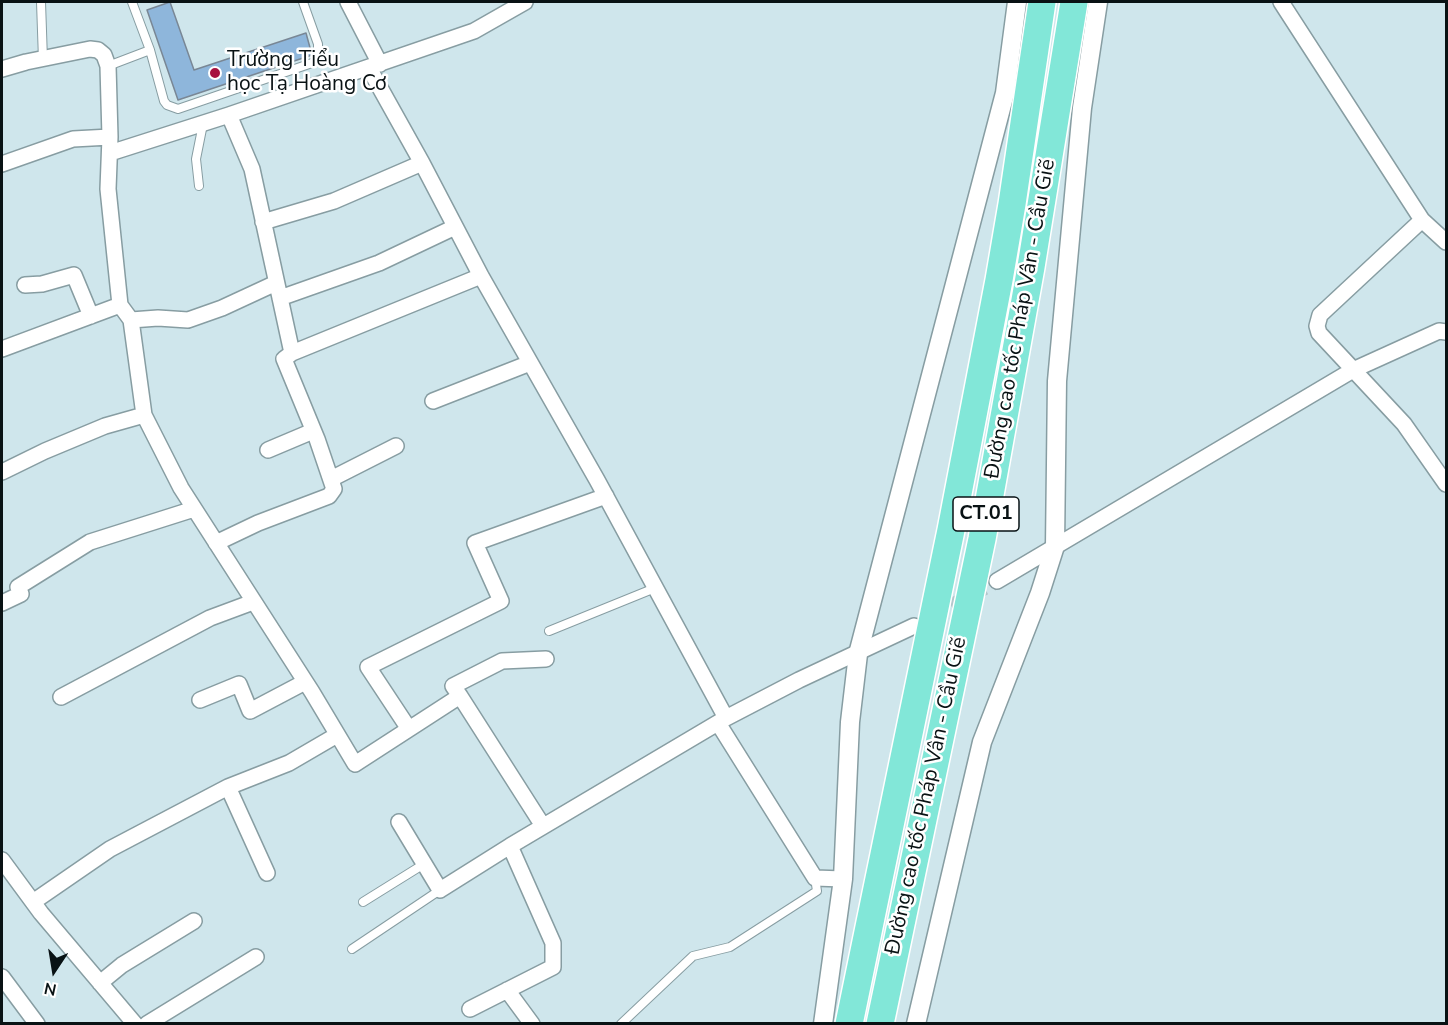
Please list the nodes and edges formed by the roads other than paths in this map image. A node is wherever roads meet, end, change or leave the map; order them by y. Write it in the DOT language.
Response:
graph roads {
  1 [pos="41,2"];
  2 [pos="132,2"];
  3 [pos="303,2"];
  4 [pos="348,2"];
  5 [pos="525,2"];
  6 [pos="1017,2"];
  7 [pos="1042,2"];
  8 [pos="1074,2"];
  9 [pos="1098,2"];
  10 [pos="1281,2"];
  11 [pos="150,50"];
  12 [pos="43,60"];
  13 [pos="108,66"];
  14 [pos="374,66"];
  15 [pos="2,69"];
  16 [pos="229,115"];
  17 [pos="203,124"];
  18 [pos="110,145"];
  19 [pos="422,163"];
  20 [pos="2,164"];
  21 [pos="199,186"];
  22 [pos="1422,220"];
  23 [pos="263,222"];
  24 [pos="455,227"];
  25 [pos="1446,242"];
  26 [pos="481,276"];
  27 [pos="25,285"];
  28 [pos="278,290"];
  29 [pos="120,305"];
  30 [pos="91,316"];
  31 [pos="131,320"];
  32 [pos="1446,332"];
  33 [pos="2,349"];
  34 [pos="292,353"];
  35 [pos="530,363"];
  36 [pos="1353,370"];
  37 [pos="433,401"];
  38 [pos="144,415"];
  39 [pos="313,431"];
  40 [pos="396,446"];
  41 [pos="268,450"];
  42 [pos="2,472"];
  43 [pos="332,479"];
  44 [pos="1446,484"];
  45 [pos="606,496"];
  46 [pos="194,509"];
  47 [pos="216,543"];
  48 [pos="1055,546"];
  49 [pos="997,581"];
  50 [pos="655,588"];
  51 [pos="253,602"];
  52 [pos="2,603"];
  53 [pos="914,626"];
  54 [pos="549,631"];
  55 [pos="858,654"];
  56 [pos="546,659"];
  57 [pos="305,682"];
  58 [pos="61,696"];
  59 [pos="460,696"];
  60 [pos="200,700"];
  61 [pos="722,720"];
  62 [pos="409,729"];
  63 [pos="337,735"];
  64 [pos="228,787"];
  65 [pos="399,822"];
  66 [pos="543,826"];
  67 [pos="510,846"];
  68 [pos="2,860"];
  69 [pos="424,864"];
  70 [pos="267,873"];
  71 [pos="815,878"];
  72 [pos="843,879"];
  73 [pos="440,890"];
  74 [pos="33,902"];
  75 [pos="363,902"];
  76 [pos="194,921"];
  77 [pos="352,949"];
  78 [pos="256,957"];
  79 [pos="2,977"];
  80 [pos="100,983"];
  81 [pos="507,990"];
  82 [pos="470,1009"];
  83 [pos="37,1023"];
  84 [pos="135,1023"];
  85 [pos="147,1023"];
  86 [pos="532,1023"];
  87 [pos="621,1023"];
  88 [pos="823,1023"];
  89 [pos="849,1023"];
  90 [pos="880,1023"];
  91 [pos="916,1023"];
  1 -- 12 [label="lane"];
  2 -- 11 [label="lane"];
  3 -- 11 [label="lane"];
  4 -- 14 [label="street"];
  5 -- 14 [label="street"];
  6 -- 55 [label="street"];
  7 -- 89 [label="highway, Đường cao tốc Pháp Vân - Cầu Giẽ / CT.01"];
  8 -- 90 [label="highway, Đường cao tốc Pháp Vân - Cầu Giẽ / CT.01"];
  9 -- 48 [label="street"];
  10 -- 22 [label="street"];
  11 -- 13 [label="lane"];
  12 -- 13 [label="street"];
  12 -- 15 [label="street"];
  13 -- 18 [label="street"];
  14 -- 16 [label="street"];
  14 -- 19 [label="street"];
  16 -- 17 [label="street"];
  16 -- 23 [label="street"];
  17 -- 18 [label="street"];
  17 -- 21 [label="lane"];
  18 -- 20 [label="street"];
  18 -- 29 [label="street"];
  19 -- 23 [label="street"];
  19 -- 24 [label="street"];
  22 -- 25 [label="street"];
  22 -- 36 [label="street"];
  23 -- 28 [label="street"];
  24 -- 26 [label="street"];
  24 -- 28 [label="street"];
  26 -- 34 [label="street"];
  26 -- 35 [label="street"];
  27 -- 30 [label="street"];
  28 -- 31 [label="street"];
  28 -- 34 [label="street"];
  29 -- 30 [label="street"];
  29 -- 31 [label="street"];
  30 -- 33 [label="street"];
  31 -- 38 [label="street"];
  32 -- 36 [label="street"];
  34 -- 39 [label="street"];
  35 -- 37 [label="street"];
  35 -- 45 [label="street"];
  36 -- 44 [label="street"];
  36 -- 48 [label="street"];
  38 -- 42 [label="street"];
  38 -- 46 [label="street"];
  39 -- 41 [label="street"];
  39 -- 43 [label="street"];
  40 -- 43 [label="street"];
  43 -- 47 [label="street"];
  45 -- 50 [label="street"];
  45 -- 62 [label="street"];
  46 -- 47 [label="street"];
  46 -- 52 [label="street"];
  47 -- 51 [label="street"];
  48 -- 49 [label="street"];
  48 -- 91 [label="street"];
  50 -- 54 [label="lane"];
  50 -- 61 [label="street"];
  51 -- 57 [label="street"];
  51 -- 58 [label="street"];
  53 -- 55 [label="street"];
  55 -- 61 [label="street"];
  55 -- 72 [label="street"];
  56 -- 59 [label="street"];
  57 -- 60 [label="street"];
  57 -- 63 [label="street"];
  59 -- 62 [label="street"];
  59 -- 66 [label="street"];
  61 -- 66 [label="street"];
  61 -- 71 [label="street"];
  62 -- 63 [label="street"];
  63 -- 64 [label="street"];
  64 -- 70 [label="street"];
  64 -- 74 [label="street"];
  65 -- 69 [label="street"];
  66 -- 67 [label="street"];
  67 -- 73 [label="street"];
  67 -- 81 [label="street"];
  68 -- 74 [label="street"];
  69 -- 73 [label="street"];
  69 -- 75 [label="lane"];
  71 -- 72 [label="street"];
  71 -- 87 [label="lane"];
  72 -- 88 [label="street"];
  73 -- 77 [label="lane"];
  74 -- 80 [label="street"];
  76 -- 80 [label="street"];
  78 -- 85 [label="street"];
  79 -- 83 [label="street"];
  80 -- 84 [label="street"];
  81 -- 82 [label="street"];
  81 -- 86 [label="street"];
}
